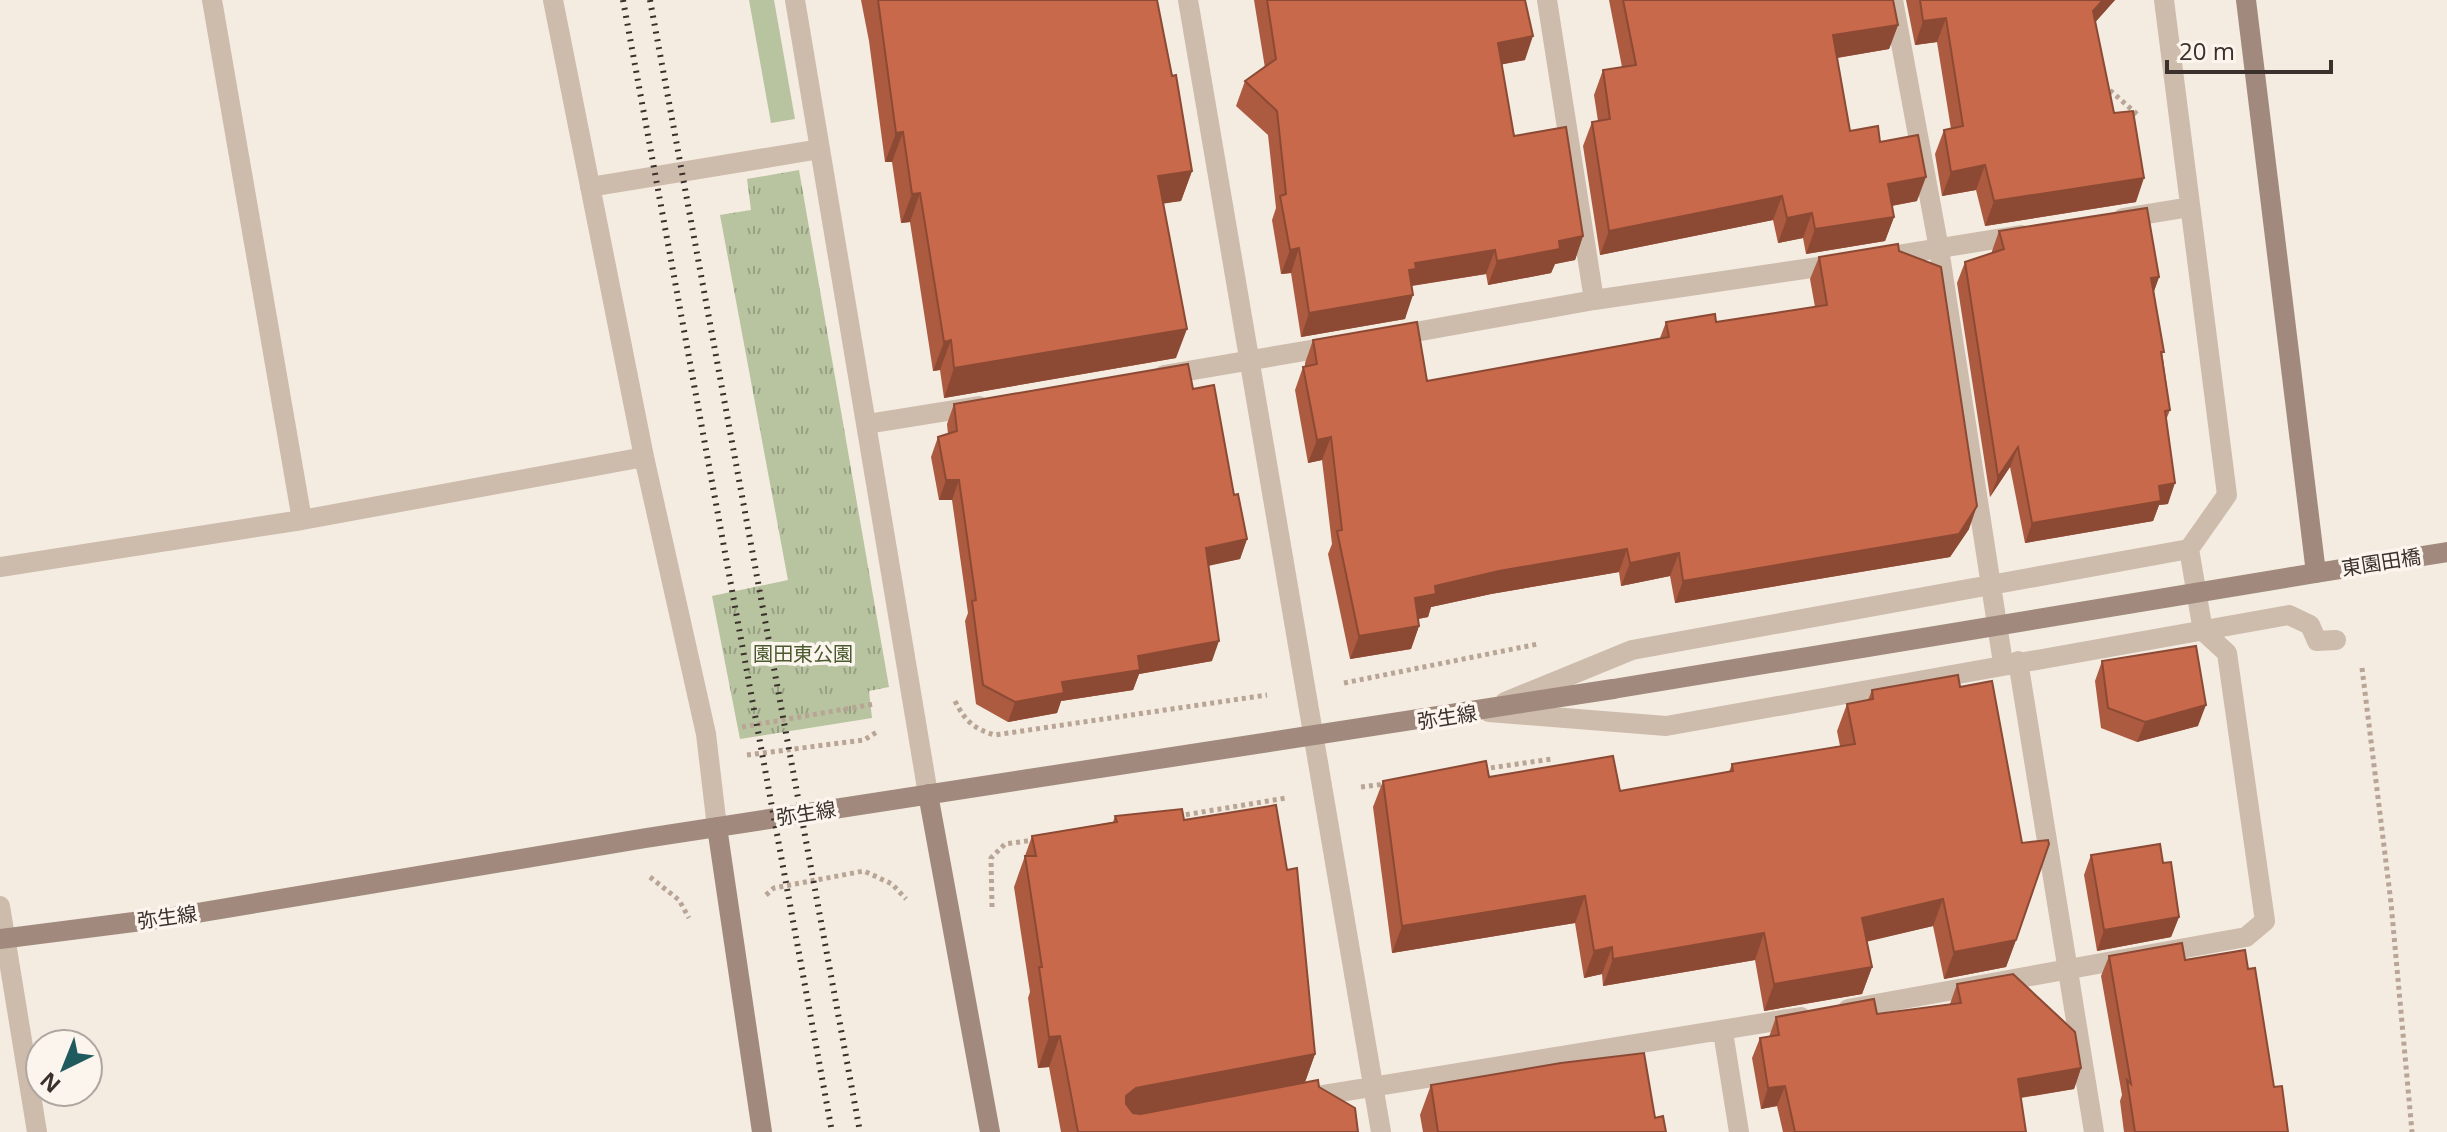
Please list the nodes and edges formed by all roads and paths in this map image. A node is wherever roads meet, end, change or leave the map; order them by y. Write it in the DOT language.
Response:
graph roads {
  1 [pos="212,0"];
  2 [pos="553,0"];
  3 [pos="795,0"];
  4 [pos="1188,0"];
  5 [pos="1547,0"];
  6 [pos="1893,0"];
  7 [pos="2164,0"];
  8 [pos="2246,0"];
  9 [pos="2102,83"];
  10 [pos="2180,123"];
  11 [pos="820,149"];
  12 [pos="590,187"];
  13 [pos="2190,207"];
  14 [pos="2095,223"];
  15 [pos="2048,231"];
  16 [pos="1939,249"];
  17 [pos="1594,300"];
  18 [pos="1249,361"];
  19 [pos="1140,379"];
  20 [pos="1000,402"];
  21 [pos="867,424"];
  22 [pos="644,457"];
  23 [pos="302,520"];
  24 [pos="2189,549"];
  25 [pos="2447,552"];
  26 [pos="0,567"];
  27 [pos="2316,573"];
  28 [pos="1993,585"];
  29 [pos="2203,631"];
  30 [pos="2336,640"];
  31 [pos="1552,641"];
  32 [pos="2360,652"];
  33 [pos="2011,662"];
  34 [pos="1306,689"];
  35 [pos="1613,689"];
  36 [pos="871,705"];
  37 [pos="914,707"];
  38 [pos="1481,712"];
  39 [pos="738,728"];
  40 [pos="1313,737"];
  41 [pos="740,751"];
  42 [pos="1565,757"];
  43 [pos="1474,770"];
  44 [pos="1397,782"];
  45 [pos="1360,787"];
  46 [pos="928,794"];
  47 [pos="1299,796"];
  48 [pos="1175,816"];
  49 [pos="717,827"];
  50 [pos="1050,837"];
  51 [pos="639,874"];
  52 [pos="765,897"];
  53 [pos="908,902"];
  54 [pos="0,906"];
  55 [pos="993,915"];
  56 [pos="691,929"];
  57 [pos="3,938"];
  58 [pos="2067,968"];
  59 [pos="1723,1032"];
  60 [pos="1373,1085"];
  61 [pos="1281,1103"];
  62 [pos="37,1132"];
  63 [pos="762,1132"];
  64 [pos="990,1132"];
  65 [pos="1381,1132"];
  66 [pos="1739,1132"];
  67 [pos="2094,1132"];
  68 [pos="2412,1132"];
  1 -- 23 [label="street"];
  2 -- 12 [label="street"];
  3 -- 11 [label="street"];
  4 -- 18 [label="street"];
  5 -- 17 [label="street"];
  6 -- 16 [label="street"];
  7 -- 10 [label="street"];
  8 -- 27 [label="street"];
  9 -- 10 [label="path"];
  10 -- 13 [label="street"];
  11 -- 12 [label="street"];
  11 -- 21 [label="street"];
  12 -- 22 [label="street"];
  13 -- 14 [label="street"];
  13 -- 24 [label="street"];
  15 -- 16 [label="street"];
  16 -- 17 [label="street"];
  16 -- 28 [label="street"];
  17 -- 18 [label="street"];
  18 -- 19 [label="street"];
  18 -- 34 [label="street"];
  20 -- 21 [label="street"];
  21 -- 37 [label="street"];
  22 -- 23 [label="street"];
  22 -- 49 [label="street"];
  23 -- 26 [label="street"];
  24 -- 28 [label="street"];
  24 -- 29 [label="street"];
  25 -- 27 [label="street, 東園田橋"];
  27 -- 35 [label="street, 東園田橋, bridge"];
  28 -- 33 [label="street"];
  28 -- 38 [label="street"];
  29 -- 30 [label="street"];
  29 -- 33 [label="street"];
  29 -- 58 [label="street"];
  31 -- 34 [label="path"];
  32 -- 68 [label="path"];
  33 -- 38 [label="street"];
  33 -- 58 [label="street"];
  34 -- 37 [label="path"];
  34 -- 40 [label="street"];
  35 -- 38 [label="street, 弥生線"];
  36 -- 39 [label="path"];
  37 -- 41 [label="path"];
  37 -- 46 [label="street"];
  38 -- 40 [label="street, 弥生線"];
  40 -- 46 [label="street, 弥生線"];
  40 -- 60 [label="street"];
  42 -- 43 [label="path"];
  44 -- 45 [label="path"];
  46 -- 49 [label="street, 弥生線"];
  46 -- 64 [label="street"];
  47 -- 48 [label="path"];
  49 -- 57 [label="street, 弥生線"];
  49 -- 63 [label="street"];
  50 -- 55 [label="path"];
  51 -- 56 [label="path"];
  52 -- 53 [label="path"];
  54 -- 57 [label="street"];
  57 -- 62 [label="street"];
  58 -- 59 [label="street"];
  58 -- 67 [label="street"];
  59 -- 60 [label="street"];
  59 -- 66 [label="street"];
  60 -- 61 [label="street"];
  60 -- 65 [label="street"];
}
